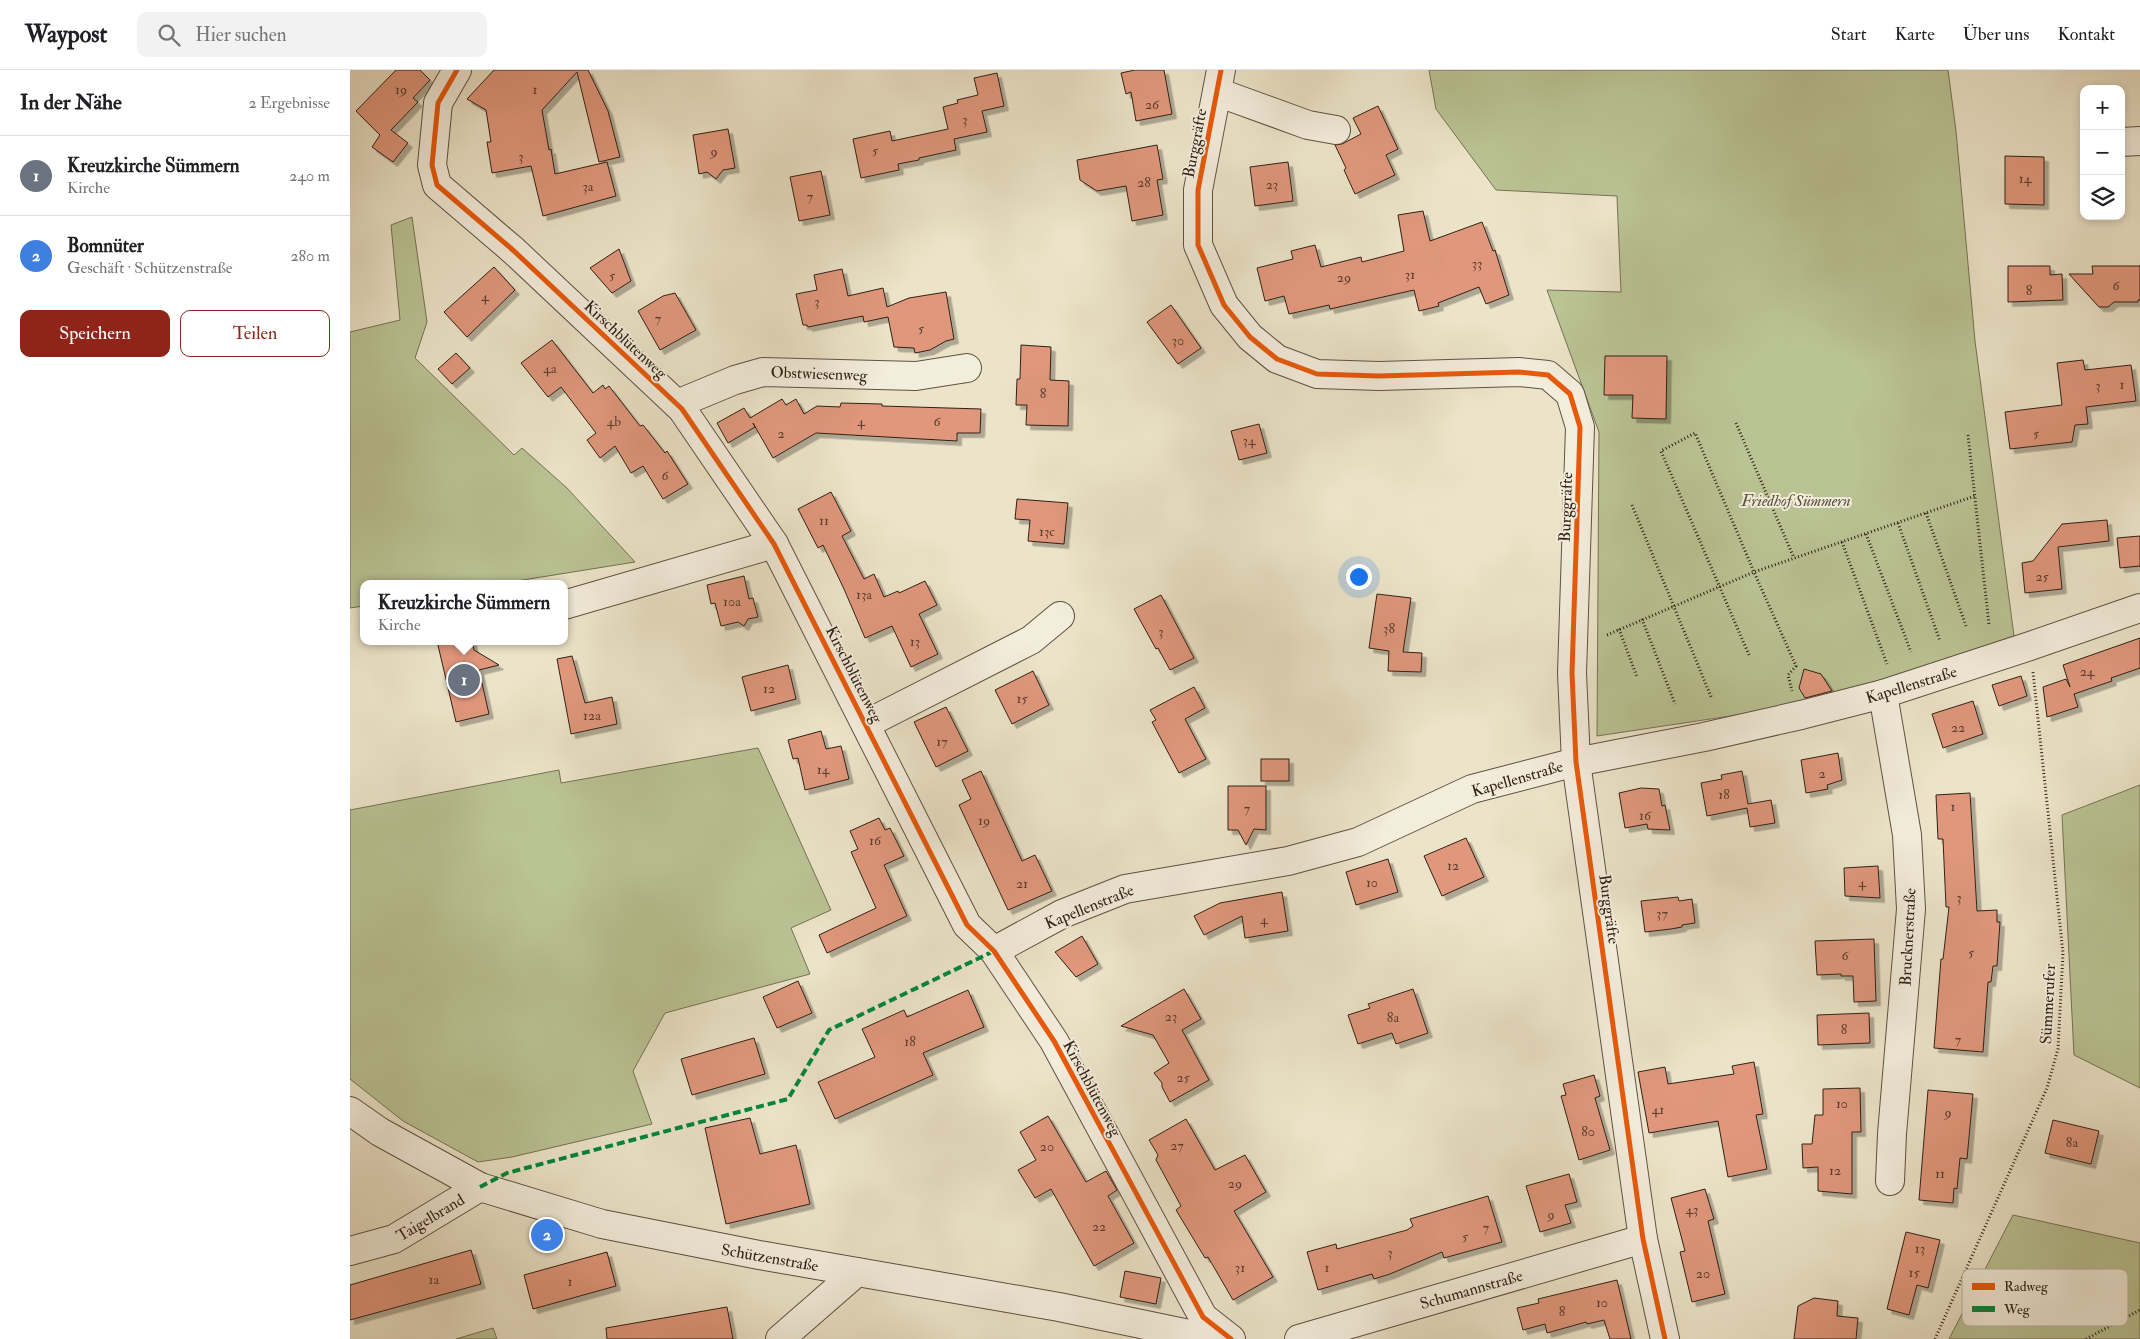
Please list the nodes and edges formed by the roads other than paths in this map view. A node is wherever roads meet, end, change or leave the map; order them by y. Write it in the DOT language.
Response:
graph roads {
  1 [pos="457,70"];
  2 [pos="1219,81"];
  3 [pos="1336,130"];
  4 [pos="2140,141"];
  5 [pos="2125,142"];
  6 [pos="967,368"];
  7 [pos="677,404"];
  8 [pos="774,544"];
  9 [pos="568,604"];
  10 [pos="2140,608"];
  11 [pos="1060,616"];
  12 [pos="1883,694"];
  13 [pos="866,724"];
  14 [pos="1576,762"];
  15 [pos="994,951"];
  16 [pos="350,1111"];
  17 [pos="1890,1181"];
  18 [pos="480,1187"];
  19 [pos="1643,1239"];
  20 [pos="350,1251"];
  21 [pos="857,1272"];
  22 [pos="780,1339"];
  23 [pos="1213,1339"];
  24 [pos="1231,1339"];
  25 [pos="1299,1339"];
  26 [pos="1665,1339"];
  1 -- 7 [label="street, Kirschblütenweg"];
  2 -- 3 [label="street"];
  2 -- 14 [label="street, Burggräfte"];
  4 -- 5 [label="street"];
  6 -- 7 [label="street, Obstwiesenweg"];
  7 -- 8 [label="street, Kirschblütenweg"];
  8 -- 9 [label="street"];
  8 -- 13 [label="street, Kirschblütenweg"];
  10 -- 12 [label="street, Kapellenstraße"];
  11 -- 13 [label="street"];
  12 -- 14 [label="street, Kapellenstraße"];
  12 -- 17 [label="street, Brucknerstraße"];
  13 -- 15 [label="street, Kirschblütenweg"];
  14 -- 15 [label="street, Kapellenstraße"];
  14 -- 19 [label="street, Burggräfte"];
  15 -- 24 [label="street, Kirschblütenweg"];
  16 -- 18 [label="street, Schützenstraße"];
  18 -- 20 [label="street, Taigelbrand"];
  18 -- 21 [label="street, Schützenstraße"];
  19 -- 25 [label="street, Schumannstraße"];
  19 -- 26 [label="street, Burggräfte"];
  21 -- 22 [label="street"];
  21 -- 23 [label="street, Schützenstraße"];
}
